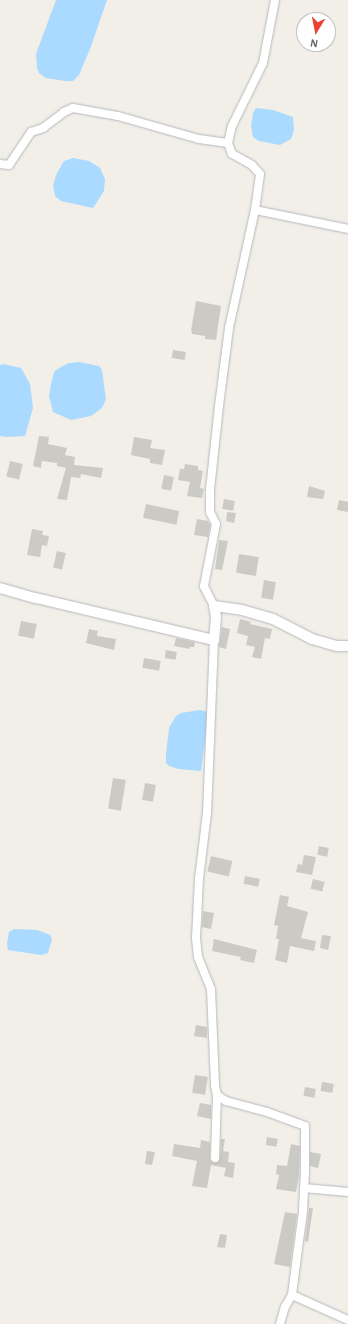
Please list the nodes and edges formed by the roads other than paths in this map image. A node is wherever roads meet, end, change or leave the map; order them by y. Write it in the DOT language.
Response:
graph roads {
  1 [pos="275,0"];
  2 [pos="228,143"];
  3 [pos="0,164"];
  4 [pos="255,210"];
  5 [pos="348,229"];
  6 [pos="0,588"];
  7 [pos="214,606"];
  8 [pos="214,640"];
  9 [pos="348,646"];
  10 [pos="217,1095"];
  11 [pos="215,1158"];
  12 [pos="304,1188"];
  13 [pos="348,1192"];
  14 [pos="292,1295"];
  15 [pos="348,1320"];
  16 [pos="280,1324"];
  1 -- 2 [label="street"];
  2 -- 3 [label="street"];
  2 -- 4 [label="street"];
  4 -- 5 [label="street"];
  4 -- 7 [label="street"];
  6 -- 8 [label="street"];
  7 -- 8 [label="street"];
  7 -- 9 [label="street"];
  8 -- 10 [label="street"];
  10 -- 11 [label="street"];
  10 -- 12 [label="street"];
  12 -- 13 [label="street"];
  12 -- 14 [label="street"];
  14 -- 15 [label="street"];
  14 -- 16 [label="street"];
}
